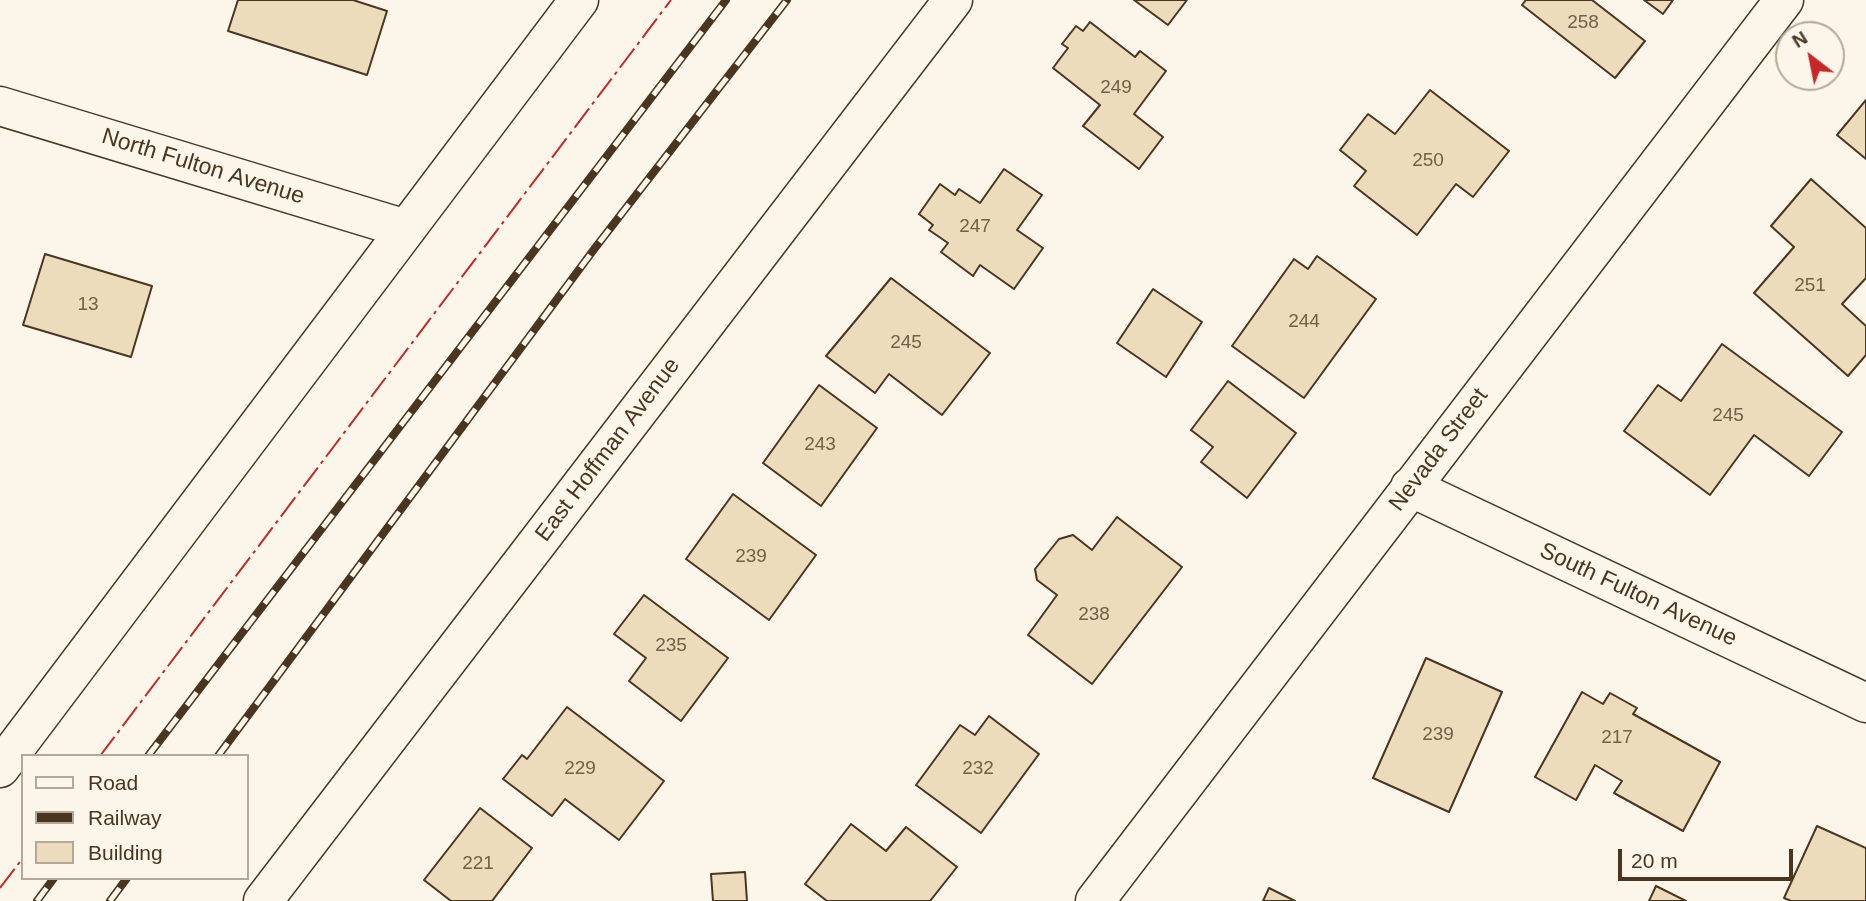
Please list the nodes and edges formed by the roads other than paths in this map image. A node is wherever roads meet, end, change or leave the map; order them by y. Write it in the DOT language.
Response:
graph roads {
  1 [pos="579,0"];
  2 [pos="953,0"];
  3 [pos="1784,0"];
  4 [pos="0,106"];
  5 [pos="406,229"];
  6 [pos="1410,487"];
  7 [pos="1866,704"];
  8 [pos="0,768"];
  9 [pos="263,901"];
  10 [pos="1095,901"];
  1 -- 5 [label="street"];
  2 -- 9 [label="street, East Hoffman Avenue"];
  3 -- 6 [label="street, Nevada Street"];
  4 -- 5 [label="street, North Fulton Avenue"];
  5 -- 8 [label="street"];
  6 -- 7 [label="street, South Fulton Avenue"];
  6 -- 10 [label="street, Nevada Street"];
}
